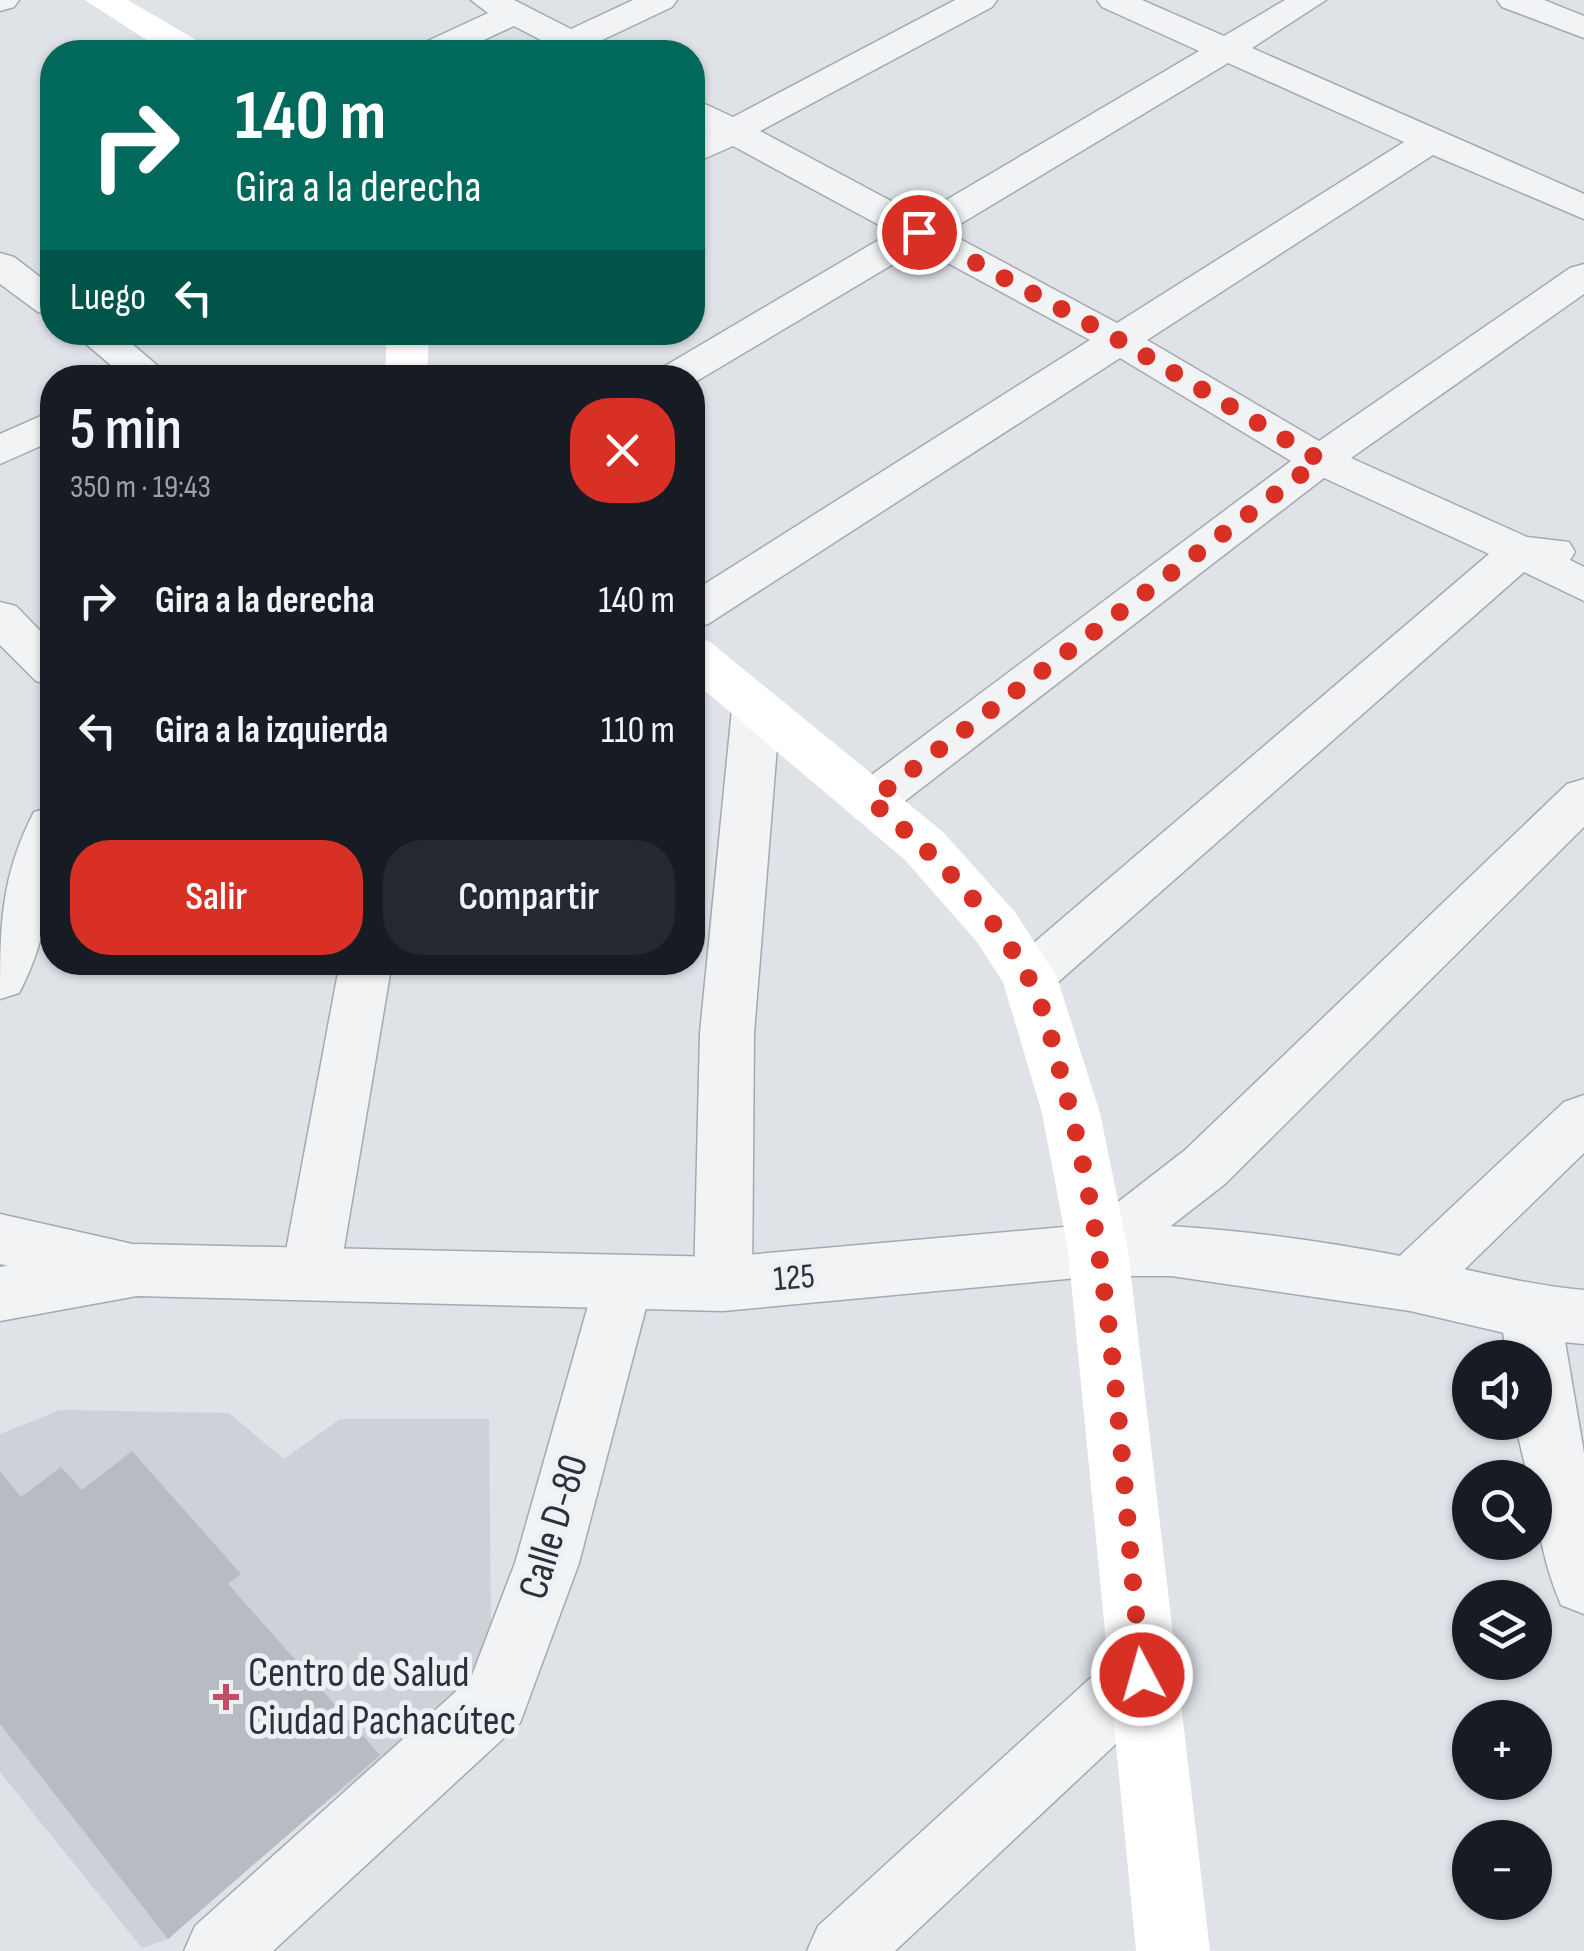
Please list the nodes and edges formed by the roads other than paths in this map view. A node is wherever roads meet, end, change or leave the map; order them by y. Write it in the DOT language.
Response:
graph roads {
  1 [pos="103,0"];
  2 [pos="660,0"];
  3 [pos="980,0"];
  4 [pos="1114,0"];
  5 [pos="1308,0"];
  6 [pos="1514,0"];
  7 [pos="501,7"];
  8 [pos="1584,28"];
  9 [pos="170,40"];
  10 [pos="449,40"];
  11 [pos="566,40"];
  12 [pos="592,40"];
  13 [pos="1228,48"];
  14 [pos="705,115"];
  15 [pos="735,132"];
  16 [pos="1434,139"];
  17 [pos="705,147"];
  18 [pos="1584,208"];
  19 [pos="919,232"];
  20 [pos="0,265"];
  21 [pos="1584,276"];
  22 [pos="40,295"];
  23 [pos="1119,340"];
  24 [pos="108,345"];
  25 [pos="133,365"];
  26 [pos="696,365"];
  27 [pos="40,430"];
  28 [pos="0,451"];
  29 [pos="1320,460"];
  30 [pos="1520,551"];
  31 [pos="1584,554"];
  32 [pos="1584,586"];
  33 [pos="705,605"];
  34 [pos="0,616"];
  35 [pos="40,658"];
  36 [pos="705,664"];
  37 [pos="756,709"];
  38 [pos="1584,797"];
  39 [pos="871,801"];
  40 [pos="40,860"];
  41 [pos="364,975"];
  42 [pos="1029,977"];
  43 [pos="0,979"];
  44 [pos="1584,1118"];
  45 [pos="0,1240"];
  46 [pos="1098,1250"];
  47 [pos="137,1270"];
  48 [pos="311,1272"];
  49 [pos="624,1281"];
  50 [pos="723,1284"];
  51 [pos="1410,1284"];
  52 [pos="0,1294"];
  53 [pos="1557,1315"];
  54 [pos="1584,1583"];
  55 [pos="1142,1675"];
  56 [pos="220,1951"];
  57 [pos="843,1951"];
  58 [pos="1173,1951"];
  1 -- 9 [label="main road"];
  2 -- 12 [label="street"];
  3 -- 15 [label="street"];
  4 -- 13 [label="street"];
  5 -- 13 [label="street"];
  6 -- 8 [label="street"];
  7 -- 10 [label="street"];
  7 -- 11 [label="street"];
  13 -- 16 [label="street"];
  13 -- 19 [label="street"];
  14 -- 15 [label="street"];
  15 -- 17 [label="street"];
  15 -- 19 [label="street"];
  16 -- 18 [label="street"];
  16 -- 23 [label="street"];
  19 -- 23 [label="street"];
  19 -- 26 [label="street"];
  20 -- 22 [label="street"];
  21 -- 29 [label="street"];
  23 -- 29 [label="street"];
  23 -- 33 [label="street"];
  24 -- 25 [label="street"];
  27 -- 28 [label="street"];
  29 -- 30 [label="street"];
  29 -- 39 [label="street"];
  30 -- 31 [label="street"];
  30 -- 32 [label="street"];
  30 -- 42 [label="street"];
  34 -- 35 [label="street"];
  36 -- 37 [label="main road"];
  37 -- 39 [label="main road"];
  37 -- 50 [label="street"];
  38 -- 46 [label="street"];
  39 -- 42 [label="main road"];
  40 -- 43 [label="street"];
  41 -- 48 [label="street"];
  42 -- 46 [label="main road"];
  44 -- 51 [label="street"];
  45 -- 47 [label="street"];
  46 -- 50 [label="street, 125"];
  46 -- 51 [label="street, 125"];
  46 -- 55 [label="main road"];
  47 -- 48 [label="street, 125"];
  47 -- 52 [label="street, 125"];
  48 -- 49 [label="street, 125"];
  49 -- 50 [label="street, 125"];
  49 -- 56 [label="street, Calle D-80"];
  51 -- 53 [label="street, 125"];
  53 -- 54 [label="street"];
  55 -- 57 [label="street"];
  55 -- 58 [label="main road"];
}
